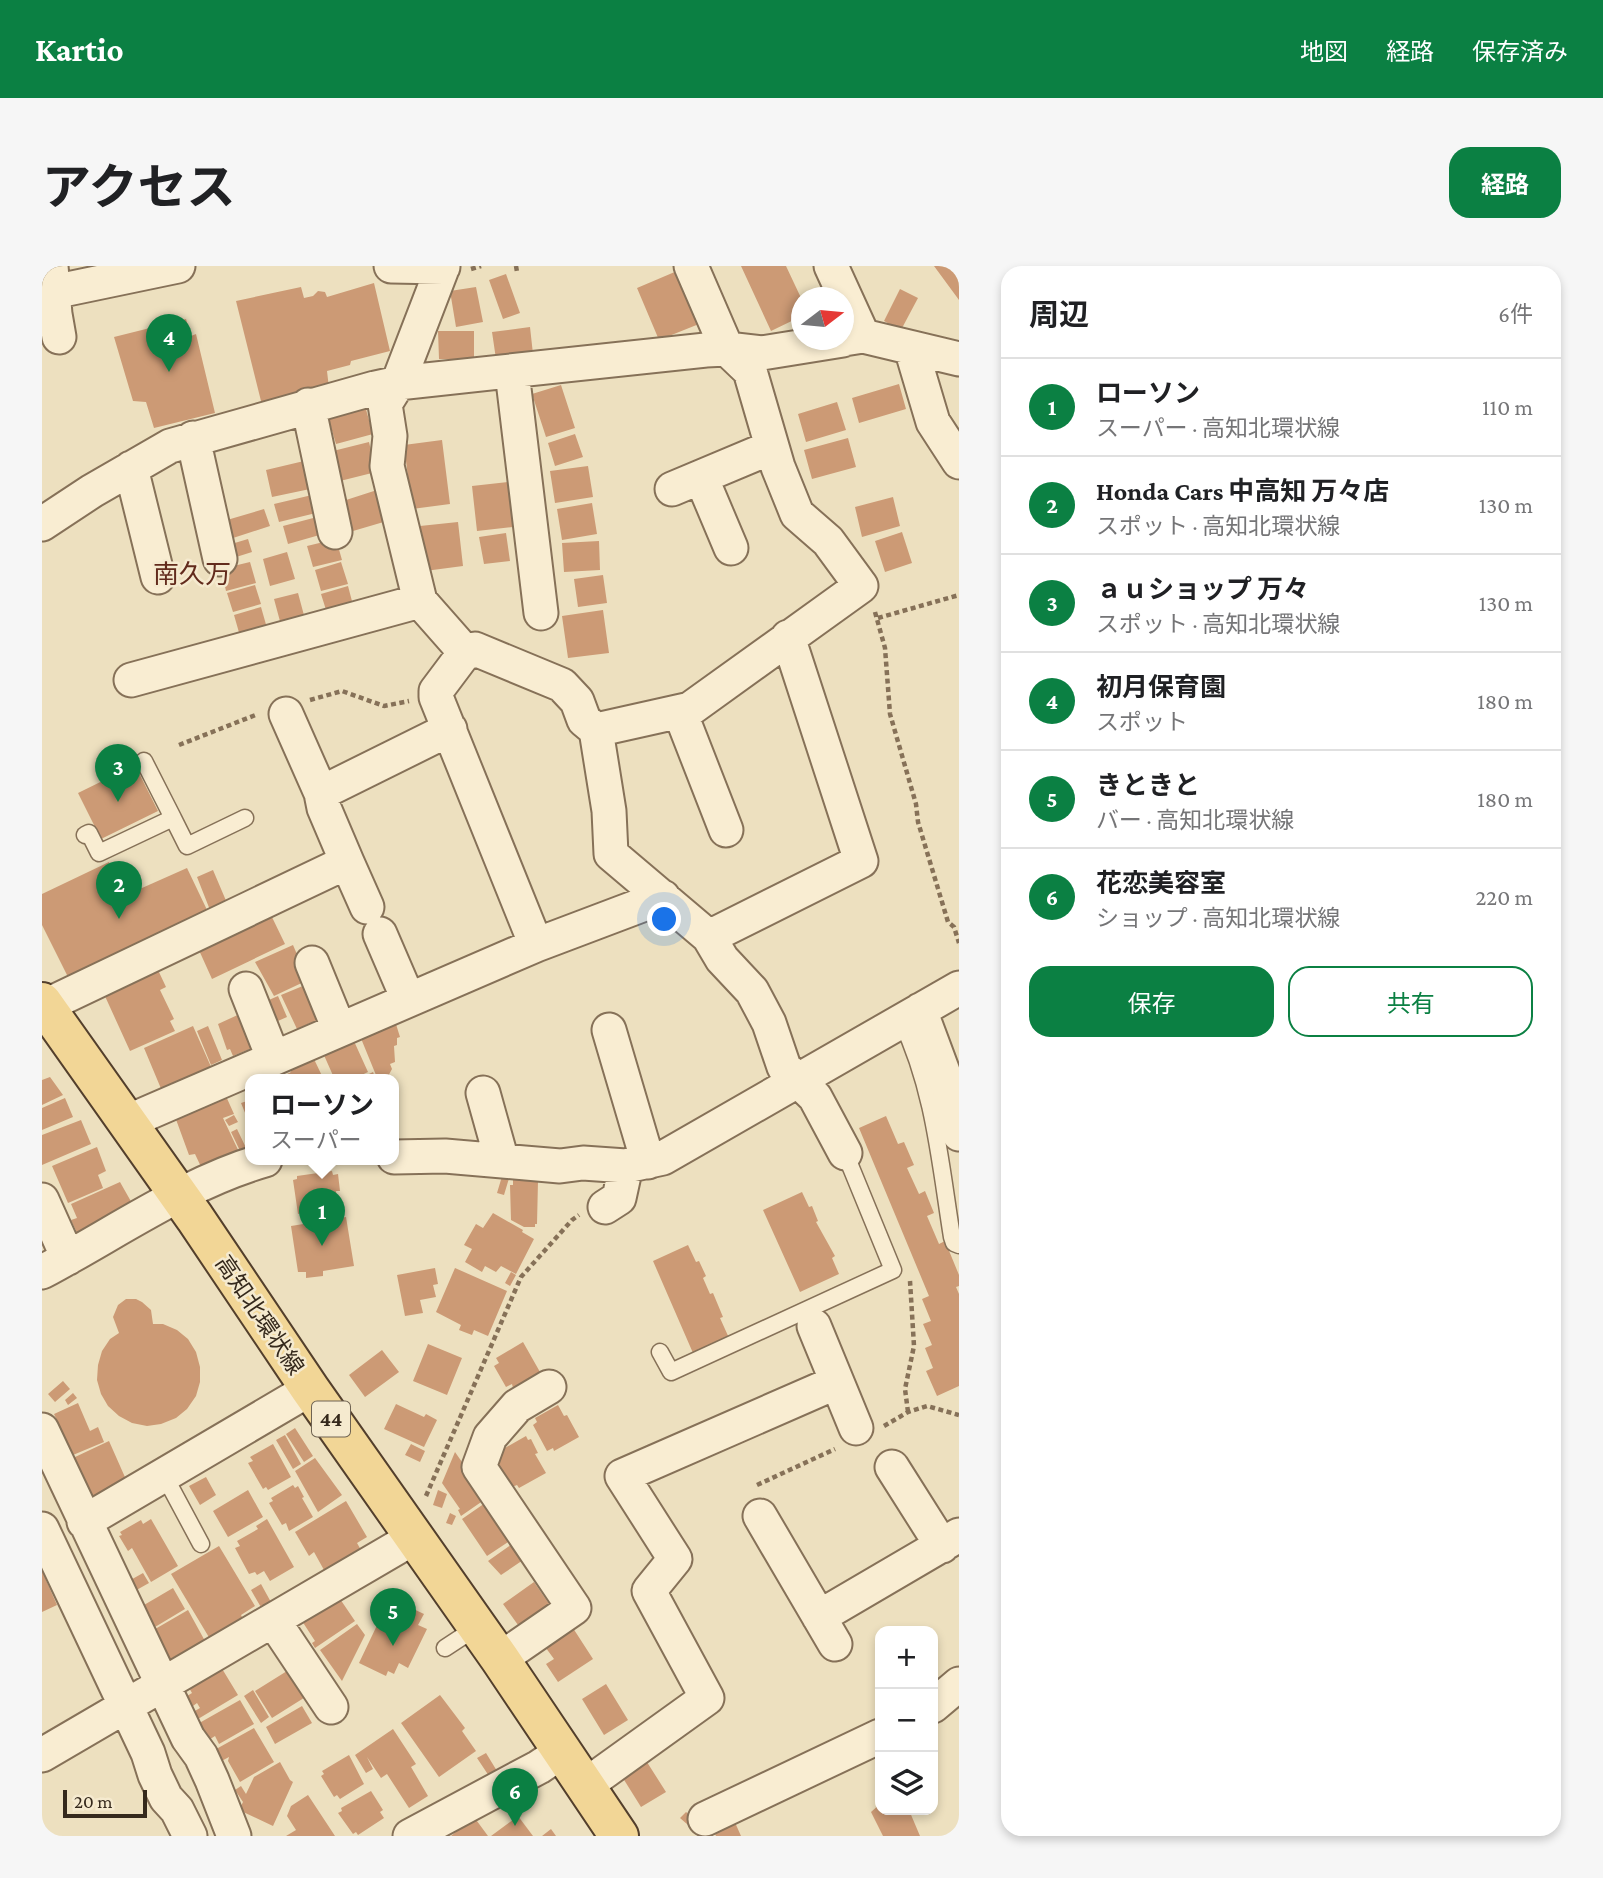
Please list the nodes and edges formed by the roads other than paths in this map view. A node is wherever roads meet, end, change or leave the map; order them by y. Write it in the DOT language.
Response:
graph roads {
  1 [pos="178,266"];
  2 [pos="391,266"];
  3 [pos="443,266"];
  4 [pos="691,266"];
  5 [pos="831,266"];
  6 [pos="52,279"];
  7 [pos="837,287"];
  8 [pos="59,337"];
  9 [pos="854,339"];
  10 [pos="791,348"];
  11 [pos="911,348"];
  12 [pos="727,349"];
  13 [pos="959,359"];
  14 [pos="512,372"];
  15 [pos="398,383"];
  16 [pos="308,405"];
  17 [pos="193,438"];
  18 [pos="772,447"];
  19 [pos="959,462"];
  20 [pos="131,468"];
  21 [pos="42,524"];
  22 [pos="335,532"];
  23 [pos="731,548"];
  24 [pos="220,559"];
  25 [pos="159,577"];
  26 [pos="420,601"];
  27 [pos="541,613"];
  28 [pos="788,637"];
  29 [pos="463,655"];
  30 [pos="131,680"];
  31 [pos="680,712"];
  32 [pos="286,714"];
  33 [pos="450,729"];
  34 [pos="596,730"];
  35 [pos="144,761"];
  36 [pos="321,793"];
  37 [pos="173,818"];
  38 [pos="245,818"];
  39 [pos="726,830"];
  40 [pos="85,835"];
  41 [pos="347,862"];
  42 [pos="663,897"];
  43 [pos="709,937"];
  44 [pos="536,945"];
  45 [pos="312,963"];
  46 [pos="959,988"];
  47 [pos="246,989"];
  48 [pos="408,999"];
  49 [pos="44,1004"];
  50 [pos="910,1015"];
  51 [pos="339,1029"];
  52 [pos="609,1030"];
  53 [pos="274,1057"];
  54 [pos="800,1081"];
  55 [pos="483,1093"];
  56 [pos="127,1122"];
  57 [pos="959,1134"];
  58 [pos="845,1153"];
  59 [pos="399,1157"];
  60 [pos="502,1161"];
  61 [pos="637,1164"];
  62 [pos="250,1165"];
  63 [pos="180,1196"];
  64 [pos="42,1200"];
  65 [pos="605,1207"];
  66 [pos="959,1245"];
  67 [pos="55,1265"];
  68 [pos="814,1326"];
  69 [pos="660,1352"];
  70 [pos="837,1382"];
  71 [pos="549,1387"];
  72 [pos="310,1389"];
  73 [pos="856,1428"];
  74 [pos="42,1430"];
  75 [pos="892,1467"];
  76 [pos="164,1475"];
  77 [pos="760,1516"];
  78 [pos="418,1520"];
  79 [pos="85,1522"];
  80 [pos="42,1529"];
  81 [pos="950,1541"];
  82 [pos="201,1544"];
  83 [pos="273,1620"];
  84 [pos="477,1627"];
  85 [pos="445,1648"];
  86 [pos="500,1659"];
  87 [pos="163,1684"];
  88 [pos="959,1684"];
  89 [pos="938,1702"];
  90 [pos="125,1706"];
  91 [pos="331,1706"];
  92 [pos="875,1738"];
  93 [pos="563,1751"];
  94 [pos="42,1755"];
  95 [pos="586,1784"];
  96 [pos="705,1819"];
  97 [pos="415,1835"];
  98 [pos="190,1836"];
  99 [pos="234,1836"];
  100 [pos="619,1836"];
  1 -- 6 [label="street"];
  2 -- 3 [label="street"];
  3 -- 15 [label="street"];
  4 -- 12 [label="street"];
  5 -- 7 [label="street"];
  6 -- 8 [label="street"];
  9 -- 11 [label="street"];
  10 -- 12 [label="street"];
  11 -- 13 [label="street"];
  11 -- 19 [label="street"];
  12 -- 14 [label="street"];
  12 -- 18 [label="street"];
  14 -- 15 [label="street"];
  14 -- 27 [label="street"];
  15 -- 16 [label="street"];
  15 -- 26 [label="street"];
  16 -- 17 [label="street"];
  16 -- 22 [label="street"];
  17 -- 20 [label="street"];
  17 -- 24 [label="street"];
  18 -- 23 [label="street"];
  18 -- 28 [label="street"];
  20 -- 21 [label="street"];
  20 -- 25 [label="street"];
  26 -- 29 [label="street"];
  26 -- 30 [label="street"];
  28 -- 31 [label="street"];
  28 -- 43 [label="street"];
  29 -- 33 [label="street"];
  29 -- 34 [label="street"];
  31 -- 34 [label="street"];
  31 -- 39 [label="street"];
  32 -- 36 [label="street"];
  33 -- 36 [label="street"];
  33 -- 44 [label="street"];
  34 -- 42 [label="street"];
  35 -- 37 [label="lane"];
  36 -- 41 [label="street"];
  37 -- 38 [label="lane"];
  37 -- 40 [label="lane"];
  41 -- 48 [label="street"];
  41 -- 49 [label="street"];
  42 -- 43 [label="street"];
  42 -- 44 [label="street"];
  43 -- 54 [label="street"];
  44 -- 48 [label="street"];
  45 -- 51 [label="street"];
  46 -- 50 [label="street"];
  47 -- 53 [label="street"];
  48 -- 51 [label="street"];
  49 -- 56 [label="main road, 高知北環状線 / 44"];
  50 -- 54 [label="street"];
  50 -- 57 [label="street"];
  50 -- 66 [label="lane"];
  51 -- 53 [label="street"];
  52 -- 61 [label="street"];
  53 -- 56 [label="street"];
  54 -- 58 [label="street"];
  54 -- 61 [label="street"];
  55 -- 60 [label="street"];
  56 -- 63 [label="main road, 高知北環状線 / 44"];
  58 -- 69 [label="lane"];
  59 -- 60 [label="street"];
  60 -- 61 [label="street"];
  61 -- 65 [label="street"];
  62 -- 63 [label="street"];
  63 -- 67 [label="street"];
  63 -- 72 [label="main road, 高知北環状線 / 44"];
  64 -- 67 [label="street"];
  68 -- 70 [label="street"];
  70 -- 73 [label="street"];
  70 -- 95 [label="street"];
  71 -- 86 [label="street"];
  72 -- 76 [label="street"];
  72 -- 78 [label="main road, 高知北環状線 / 44"];
  74 -- 79 [label="street"];
  75 -- 81 [label="street"];
  76 -- 79 [label="street"];
  76 -- 82 [label="lane"];
  77 -- 81 [label="street"];
  78 -- 83 [label="street"];
  78 -- 84 [label="main road, 高知北環状線 / 44"];
  79 -- 87 [label="street"];
  80 -- 90 [label="street"];
  83 -- 87 [label="street"];
  83 -- 91 [label="street"];
  84 -- 85 [label="lane"];
  84 -- 86 [label="main road, 高知北環状線 / 44"];
  86 -- 93 [label="main road, 高知北環状線 / 44"];
  87 -- 90 [label="street"];
  87 -- 99 [label="street"];
  88 -- 89 [label="street"];
  90 -- 94 [label="street"];
  90 -- 98 [label="street"];
  92 -- 96 [label="street"];
  93 -- 95 [label="main road, 高知北環状線 / 44"];
  93 -- 97 [label="street"];
  95 -- 100 [label="main road, 高知北環状線 / 44"];
}
